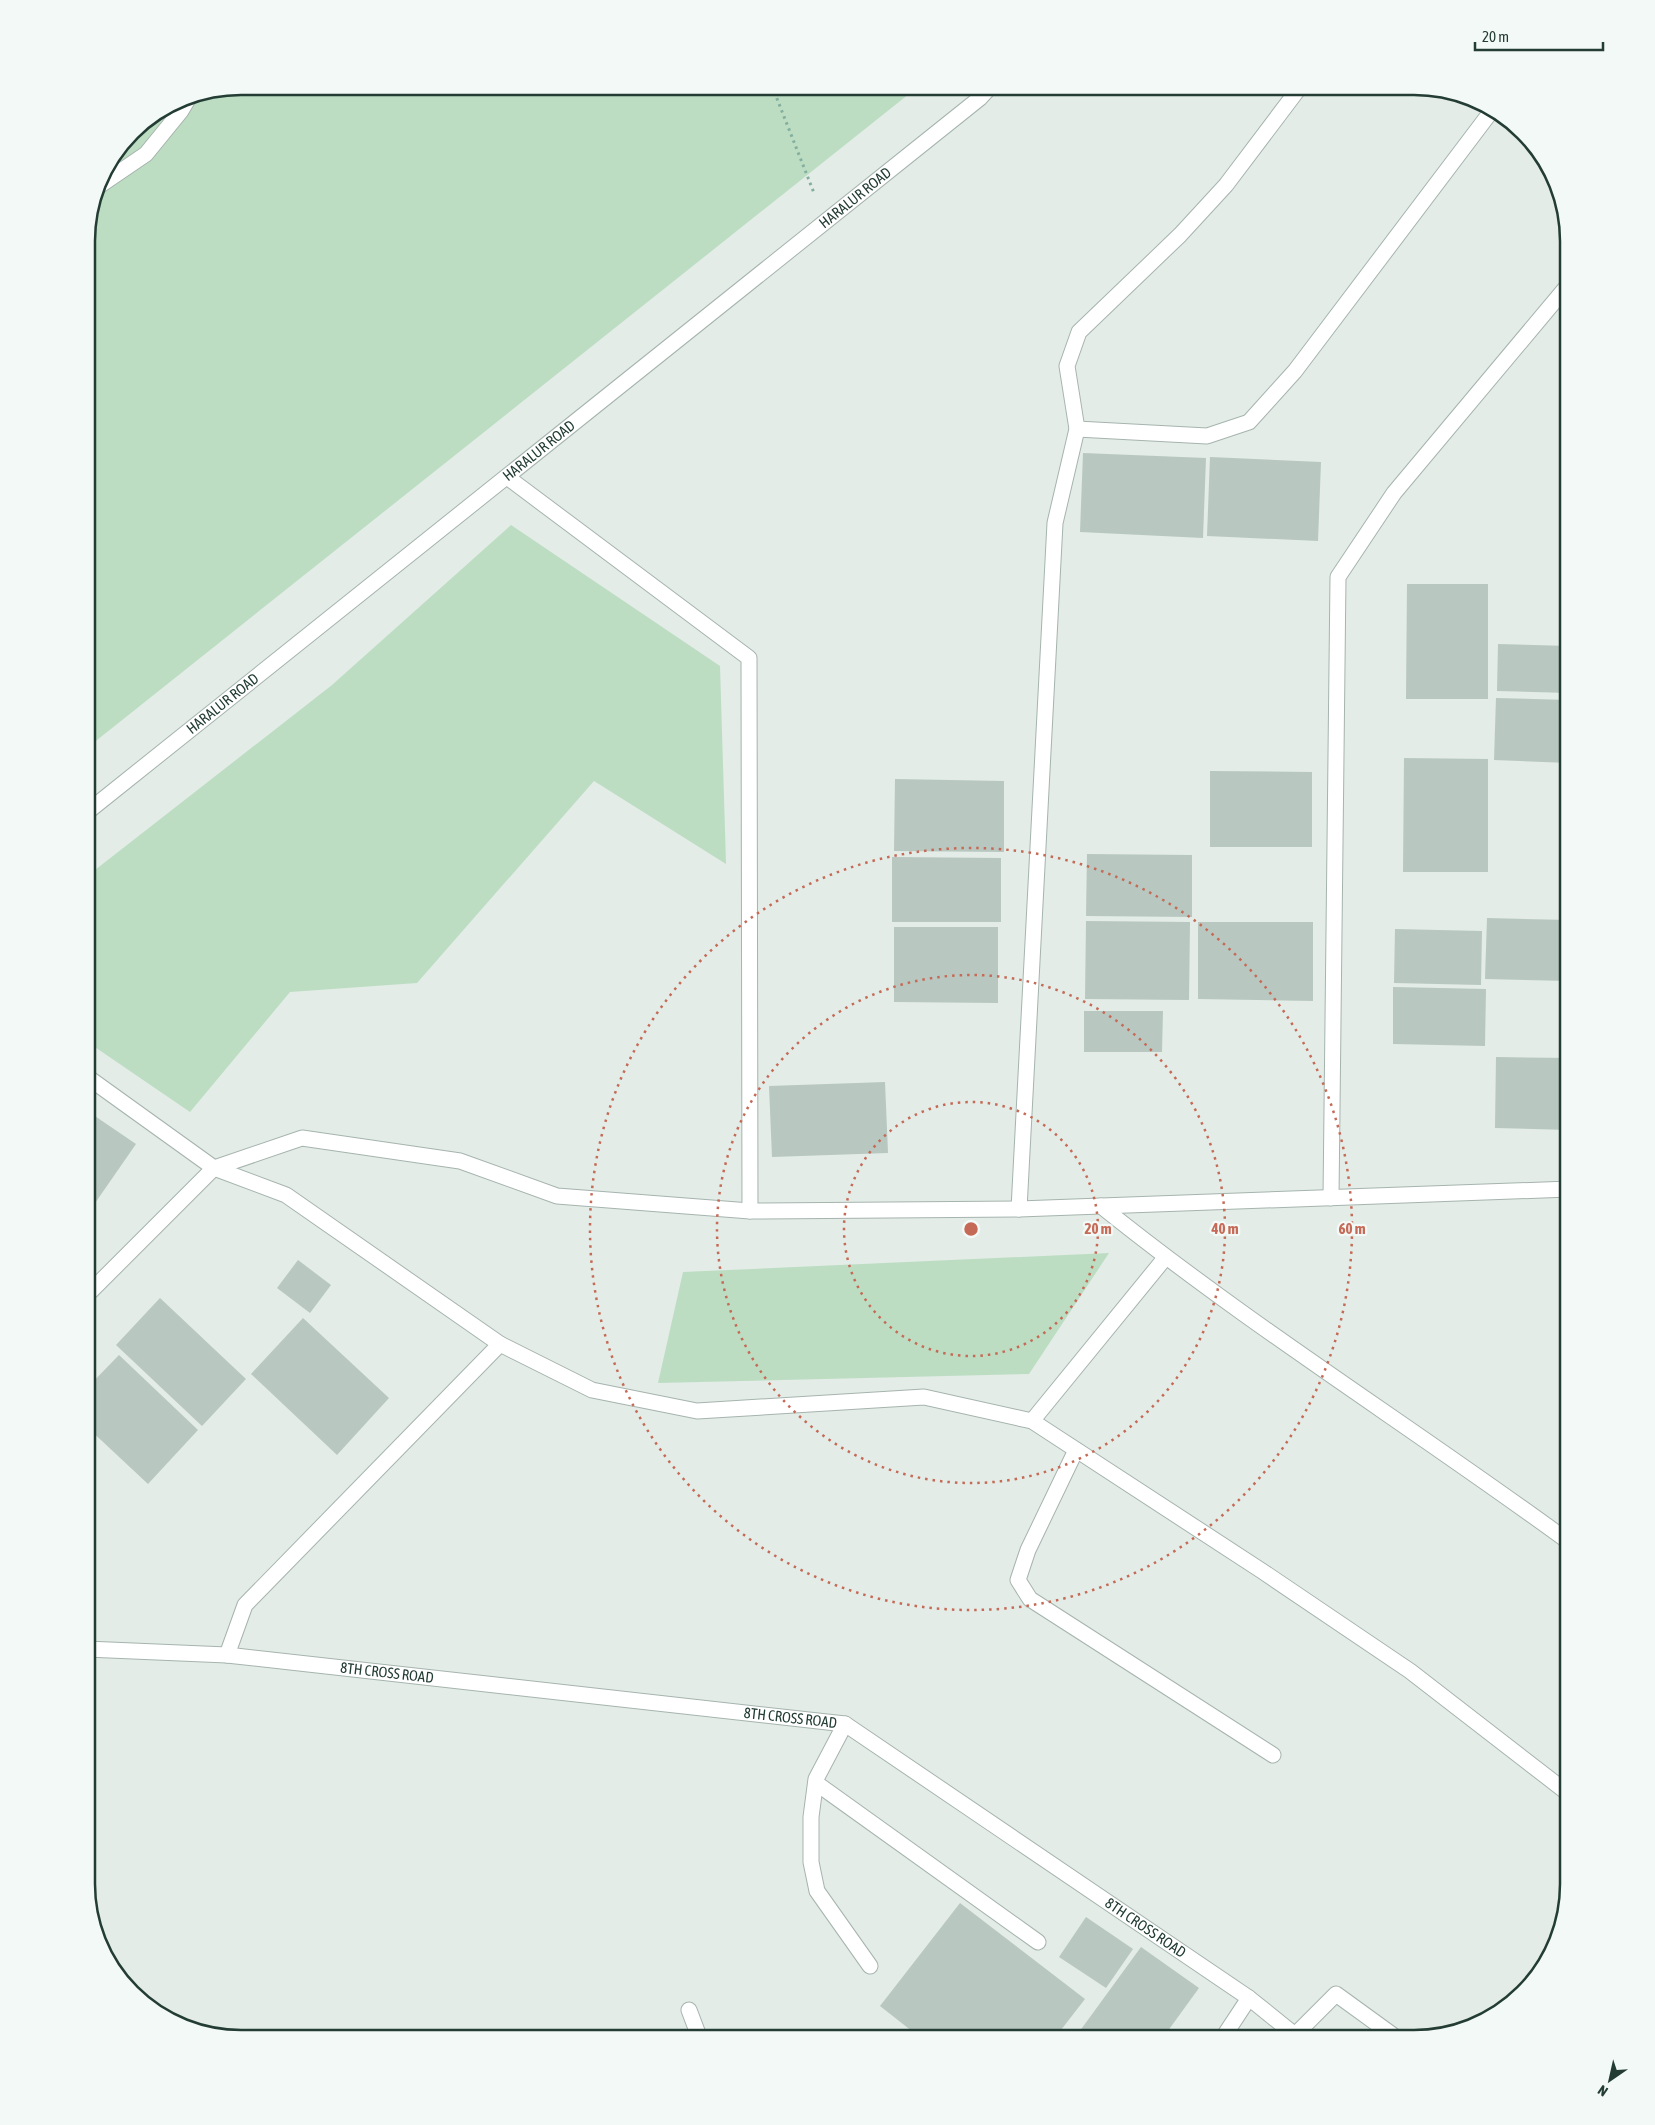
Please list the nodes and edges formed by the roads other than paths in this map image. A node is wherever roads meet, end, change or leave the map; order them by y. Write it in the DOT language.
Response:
graph roads {
  1 [pos="983,95"];
  2 [pos="1293,95"];
  3 [pos="184,107"];
  4 [pos="1488,116"];
  5 [pos="109,179"];
  6 [pos="1560,295"];
  7 [pos="1077,429"];
  8 [pos="507,477"];
  9 [pos="95,806"];
  10 [pos="95,1082"];
  11 [pos="214,1168"];
  12 [pos="1560,1189"];
  13 [pos="1331,1198"];
  14 [pos="1101,1206"];
  15 [pos="1019,1209"];
  16 [pos="750,1212"];
  17 [pos="1165,1258"];
  18 [pos="95,1287"];
  19 [pos="500,1344"];
  20 [pos="1032,1421"];
  21 [pos="1076,1450"];
  22 [pos="1560,1535"];
  23 [pos="95,1649"];
  24 [pos="227,1655"];
  25 [pos="845,1724"];
  26 [pos="1273,1755"];
  27 [pos="816,1783"];
  28 [pos="1560,1787"];
  29 [pos="1038,1942"];
  30 [pos="870,1966"];
  31 [pos="1249,1998"];
  32 [pos="689,2010"];
  33 [pos="697,2030"];
  34 [pos="1228,2030"];
  35 [pos="1289,2030"];
  36 [pos="1300,2030"];
  37 [pos="1386,2030"];
  1 -- 8 [label="street, HARALUR ROAD"];
  2 -- 7 [label="street"];
  3 -- 5 [label="street"];
  4 -- 7 [label="street"];
  6 -- 13 [label="street"];
  7 -- 15 [label="street"];
  8 -- 9 [label="street, HARALUR ROAD"];
  8 -- 16 [label="street"];
  10 -- 11 [label="street"];
  11 -- 16 [label="street"];
  11 -- 18 [label="street"];
  11 -- 19 [label="street"];
  12 -- 13 [label="street"];
  13 -- 14 [label="street"];
  14 -- 15 [label="street"];
  14 -- 17 [label="street"];
  15 -- 16 [label="street"];
  17 -- 20 [label="street"];
  17 -- 22 [label="street"];
  19 -- 20 [label="street"];
  19 -- 24 [label="street"];
  20 -- 21 [label="street"];
  21 -- 26 [label="street"];
  21 -- 28 [label="street"];
  23 -- 24 [label="street, 8TH CROSS ROAD"];
  24 -- 25 [label="street, 8TH CROSS ROAD"];
  25 -- 27 [label="street"];
  25 -- 31 [label="street, 8TH CROSS ROAD"];
  27 -- 29 [label="street"];
  27 -- 30 [label="street"];
  31 -- 34 [label="street"];
  31 -- 35 [label="street, 8TH CROSS ROAD"];
  32 -- 33 [label="street"];
  36 -- 37 [label="street, 8TH CROSS ROAD"];
}
